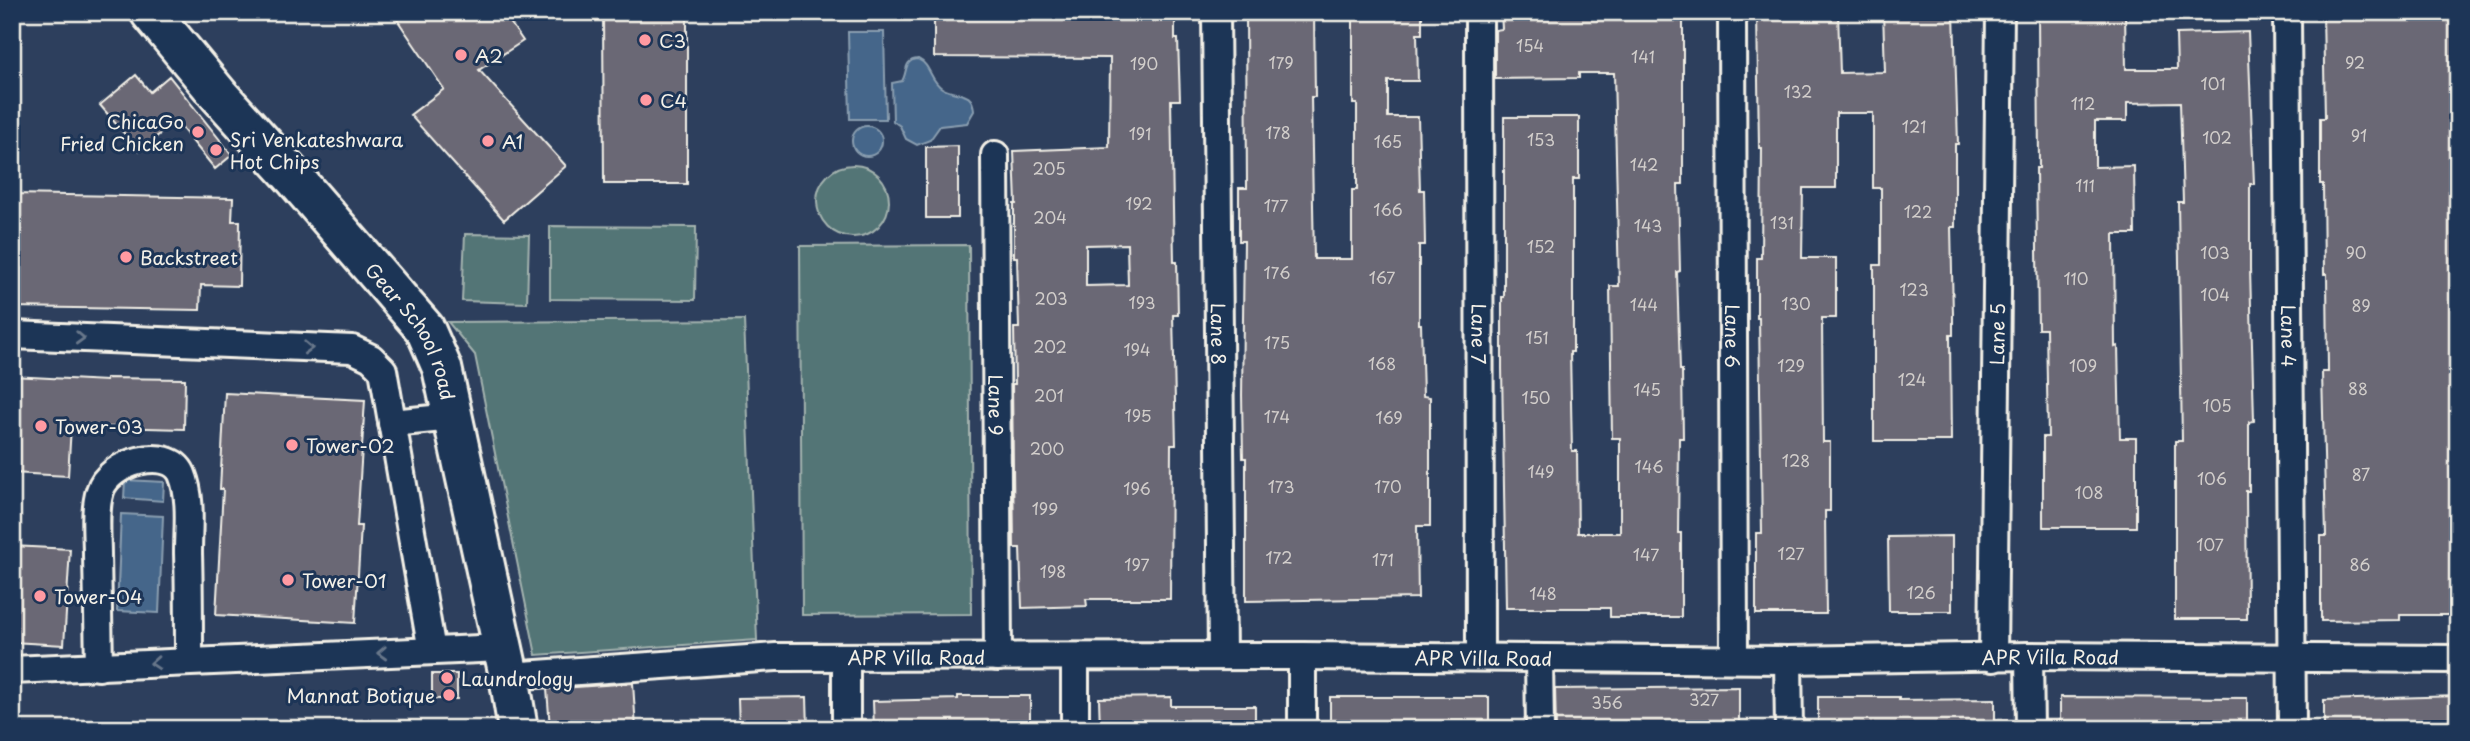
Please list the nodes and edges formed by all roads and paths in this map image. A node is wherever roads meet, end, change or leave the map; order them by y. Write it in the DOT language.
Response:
graph roads {
  1 [pos="150,12"];
  2 [pos="1216,12"];
  3 [pos="1479,12"];
  4 [pos="1732,12"];
  5 [pos="2000,12"];
  6 [pos="2287,12"];
  7 [pos="995,155"];
  8 [pos="12,335"];
  9 [pos="453,417"];
  10 [pos="392,423"];
  11 [pos="432,651"];
  12 [pos="1222,656"];
  13 [pos="1302,656"];
  14 [pos="2029,656"];
  15 [pos="846,657"];
  16 [pos="998,657"];
  17 [pos="1075,657"];
  18 [pos="1480,657"];
  19 [pos="1539,658"];
  20 [pos="1993,658"];
  21 [pos="2293,658"];
  22 [pos="1734,659"];
  23 [pos="2458,659"];
  24 [pos="189,660"];
  25 [pos="1788,660"];
  26 [pos="505,662"];
  27 [pos="99,667"];
  28 [pos="12,670"];
  29 [pos="518,729"];
  30 [pos="846,729"];
  31 [pos="1075,729"];
  32 [pos="1302,729"];
  33 [pos="1540,729"];
  34 [pos="1788,729"];
  35 [pos="2030,729"];
  36 [pos="2292,729"];
  1 -- 9 [label="main road, Gear School road"];
  2 -- 12 [label="street, Lane 8"];
  3 -- 18 [label="street, Lane 7"];
  4 -- 22 [label="street, Lane 6"];
  5 -- 20 [label="street, Lane 5"];
  6 -- 21 [label="street, Lane 4"];
  7 -- 16 [label="street, Lane 9"];
  8 -- 10 [label="street, one-way"];
  9 -- 10 [label="street"];
  9 -- 26 [label="main road, Gear School road"];
  10 -- 11 [label="street"];
  11 -- 24 [label="street, APR Villa Road, one-way"];
  11 -- 26 [label="street, APR Villa Road"];
  12 -- 13 [label="street, APR Villa Road"];
  12 -- 17 [label="street, APR Villa Road"];
  13 -- 18 [label="street, APR Villa Road"];
  13 -- 32 [label="street"];
  14 -- 20 [label="street, APR Villa Road"];
  14 -- 21 [label="street, APR Villa Road"];
  14 -- 35 [label="street"];
  15 -- 16 [label="street, APR Villa Road"];
  15 -- 26 [label="street, APR Villa Road"];
  15 -- 30 [label="street"];
  16 -- 17 [label="street, APR Villa Road"];
  17 -- 31 [label="street"];
  18 -- 19 [label="street, APR Villa Road"];
  19 -- 22 [label="street, APR Villa Road"];
  19 -- 33 [label="street"];
  20 -- 25 [label="street, APR Villa Road"];
  21 -- 23 [label="street, APR Villa Road"];
  21 -- 36 [label="street"];
  22 -- 25 [label="street, APR Villa Road"];
  24 -- 27 [label="street, APR Villa Road, one-way"];
  24 -- 27 [label="street"];
  25 -- 34 [label="street"];
  26 -- 29 [label="main road, Gear School road"];
  27 -- 28 [label="street, APR Villa Road"];
}
